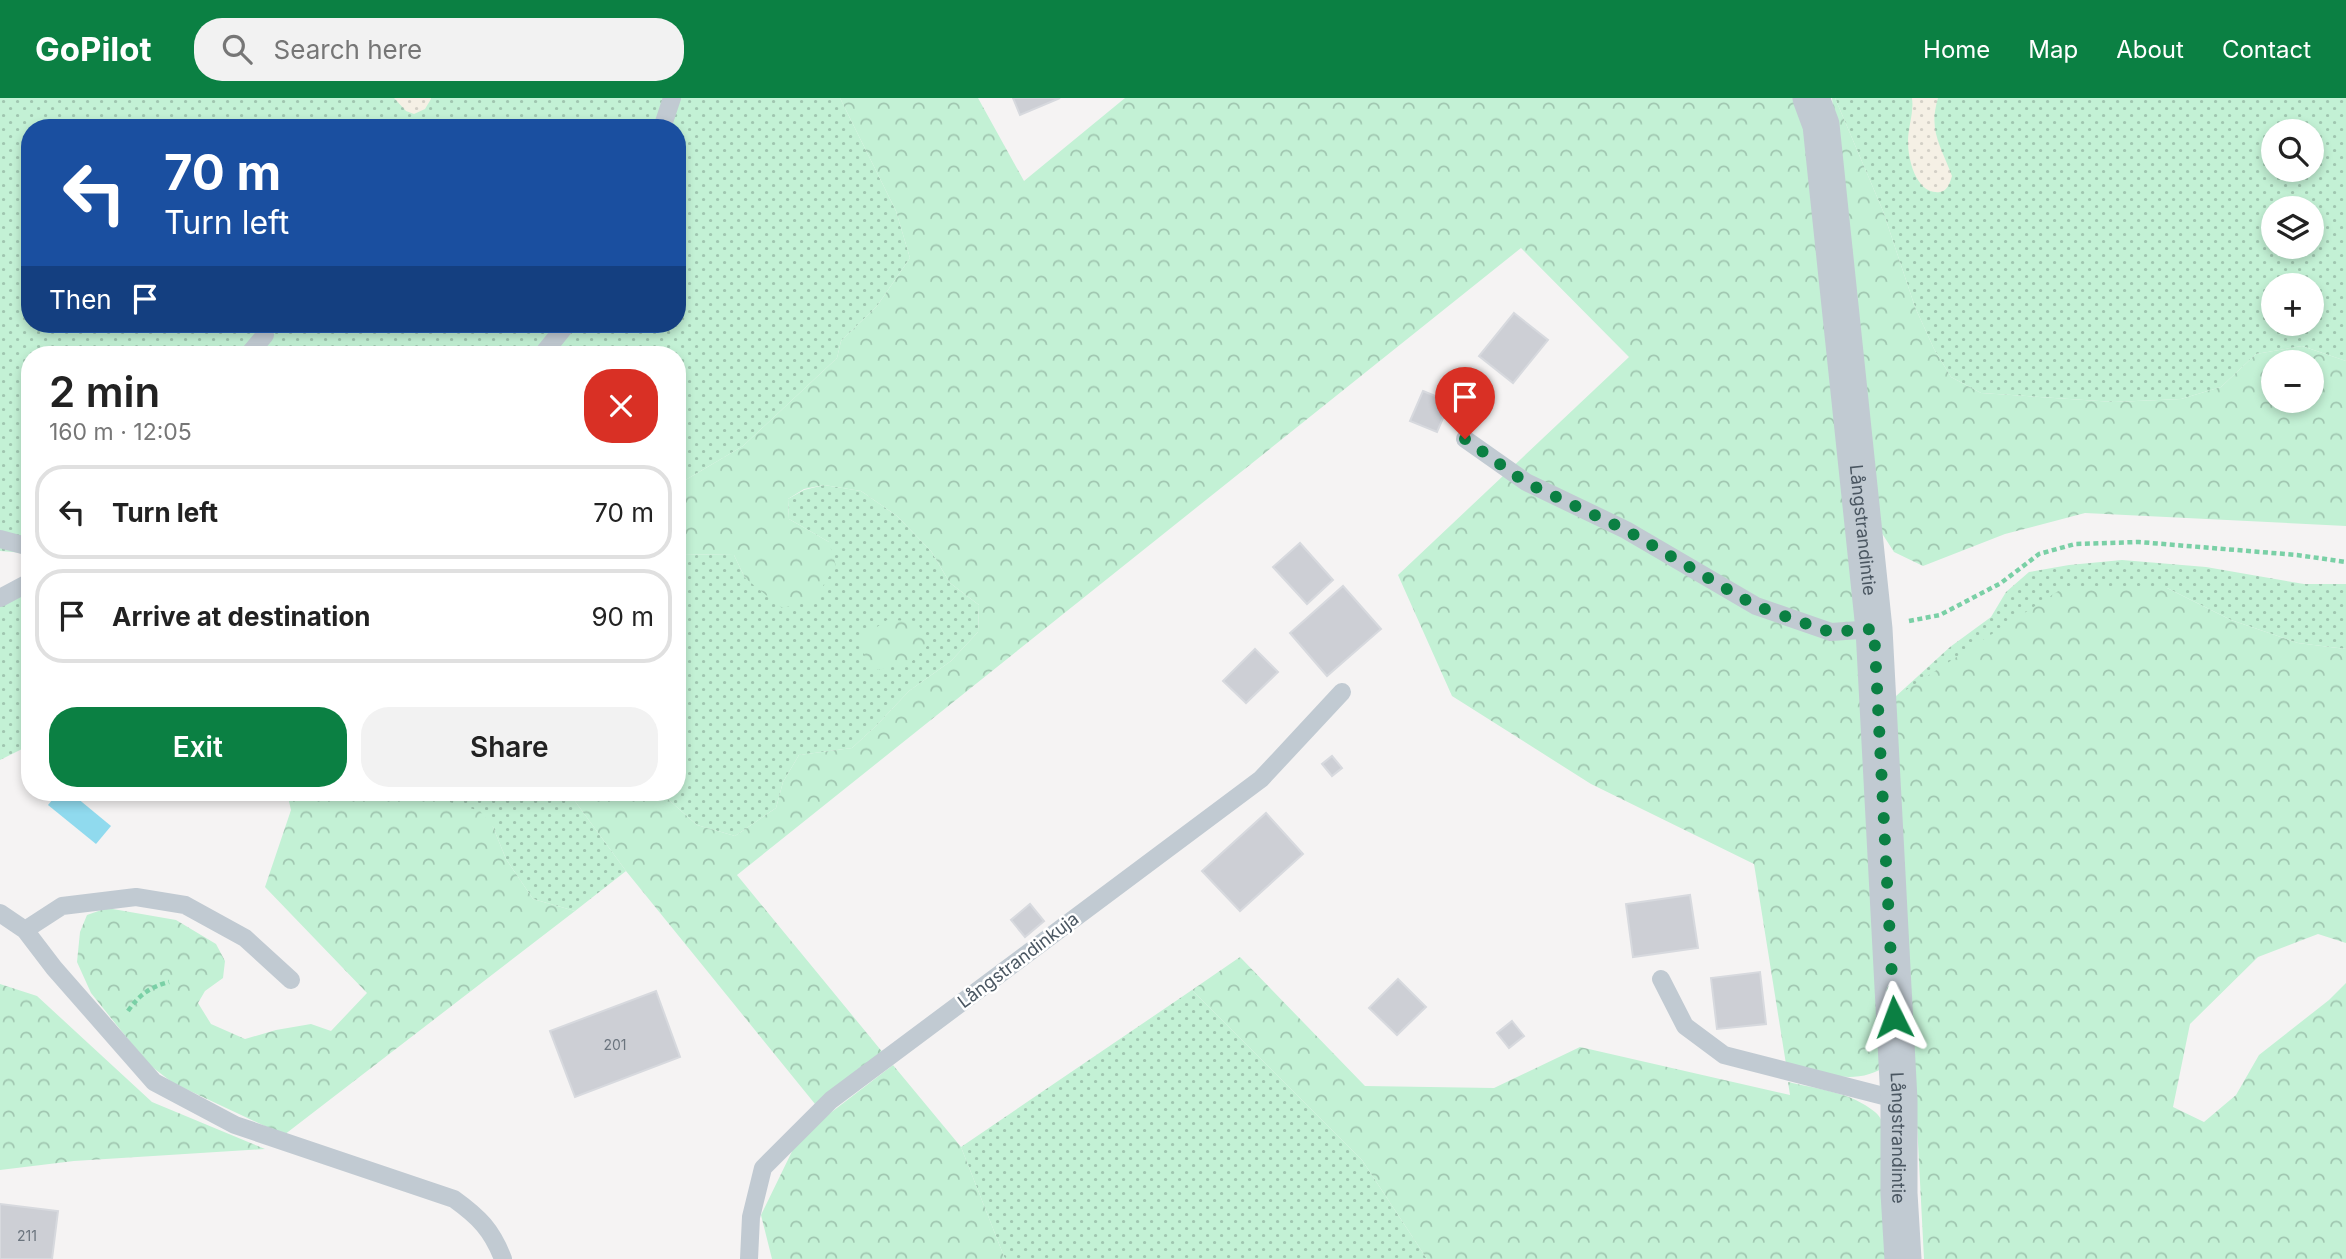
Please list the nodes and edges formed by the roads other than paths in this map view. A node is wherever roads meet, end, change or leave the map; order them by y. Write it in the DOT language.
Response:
graph roads {
  1 [pos="672,98"];
  2 [pos="1811,98"];
  3 [pos="665,119"];
  4 [pos="265,335"];
  5 [pos="256,346"];
  6 [pos="1465,439"];
  7 [pos="0,539"];
  8 [pos="21,545"];
  9 [pos="21,587"];
  10 [pos="0,598"];
  11 [pos="1874,629"];
  12 [pos="1342,692"];
  13 [pos="0,913"];
  14 [pos="25,930"];
  15 [pos="1661,979"];
  16 [pos="291,980"];
  17 [pos="1899,1100"];
  18 [pos="502,1259"];
  19 [pos="749,1259"];
  20 [pos="1903,1259"];
  1 -- 3 [label="lane"];
  2 -- 11 [label="street, Långstrandintie"];
  4 -- 5 [label="lane"];
  6 -- 11 [label="lane"];
  7 -- 8 [label="lane"];
  9 -- 10 [label="lane"];
  11 -- 17 [label="street, Långstrandintie"];
  12 -- 19 [label="lane, Långstrandinkuja"];
  13 -- 14 [label="lane"];
  14 -- 16 [label="lane"];
  14 -- 18 [label="lane"];
  15 -- 17 [label="lane"];
  17 -- 20 [label="street, Långstrandintie"];
}
